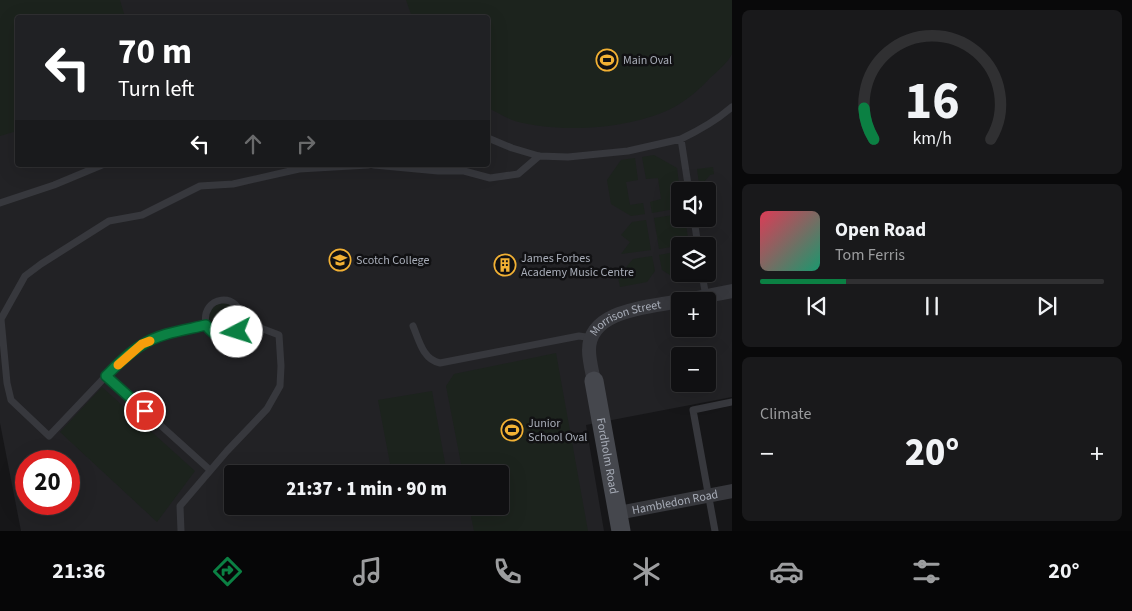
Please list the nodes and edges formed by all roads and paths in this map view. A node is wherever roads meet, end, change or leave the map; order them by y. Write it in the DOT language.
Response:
graph roads {
  1 [pos="732,107"];
  2 [pos="490,139"];
  3 [pos="681,139"];
  4 [pos="539,156"];
  5 [pos="97,167"];
  6 [pos="334,167"];
  7 [pos="395,167"];
  8 [pos="688,182"];
  9 [pos="0,203"];
  10 [pos="732,291"];
  11 [pos="716,295"];
  12 [pos="671,303"];
  13 [pos="242,321"];
  14 [pos="206,325"];
  15 [pos="413,326"];
  16 [pos="592,339"];
  17 [pos="106,376"];
  18 [pos="594,381"];
  19 [pos="732,402"];
  20 [pos="210,470"];
  21 [pos="732,491"];
  22 [pos="709,496"];
  23 [pos="619,522"];
  24 [pos="181,531"];
  25 [pos="716,531"];
  1 -- 3 [label="lane"];
  2 -- 4 [label="lane"];
  3 -- 4 [label="lane"];
  3 -- 8 [label="lane"];
  4 -- 7 [label="lane"];
  5 -- 9 [label="lane"];
  6 -- 17 [label="lane"];
  10 -- 11 [label="street, Morrison Street"];
  12 -- 16 [label="street, Morrison Street"];
  13 -- 14 [label="lane"];
  13 -- 14 [label="lane"];
  13 -- 20 [label="lane"];
  14 -- 17 [label="lane"];
  15 -- 16 [label="lane"];
  16 -- 18 [label="street, Morrison Street"];
  17 -- 20 [label="lane"];
  18 -- 23 [label="street, Fordholm Road"];
  19 -- 22 [label="lane"];
  20 -- 24 [label="lane"];
  21 -- 22 [label="street, Hambledon Road"];
  22 -- 23 [label="street, Hambledon Road"];
  22 -- 25 [label="lane"];
}
